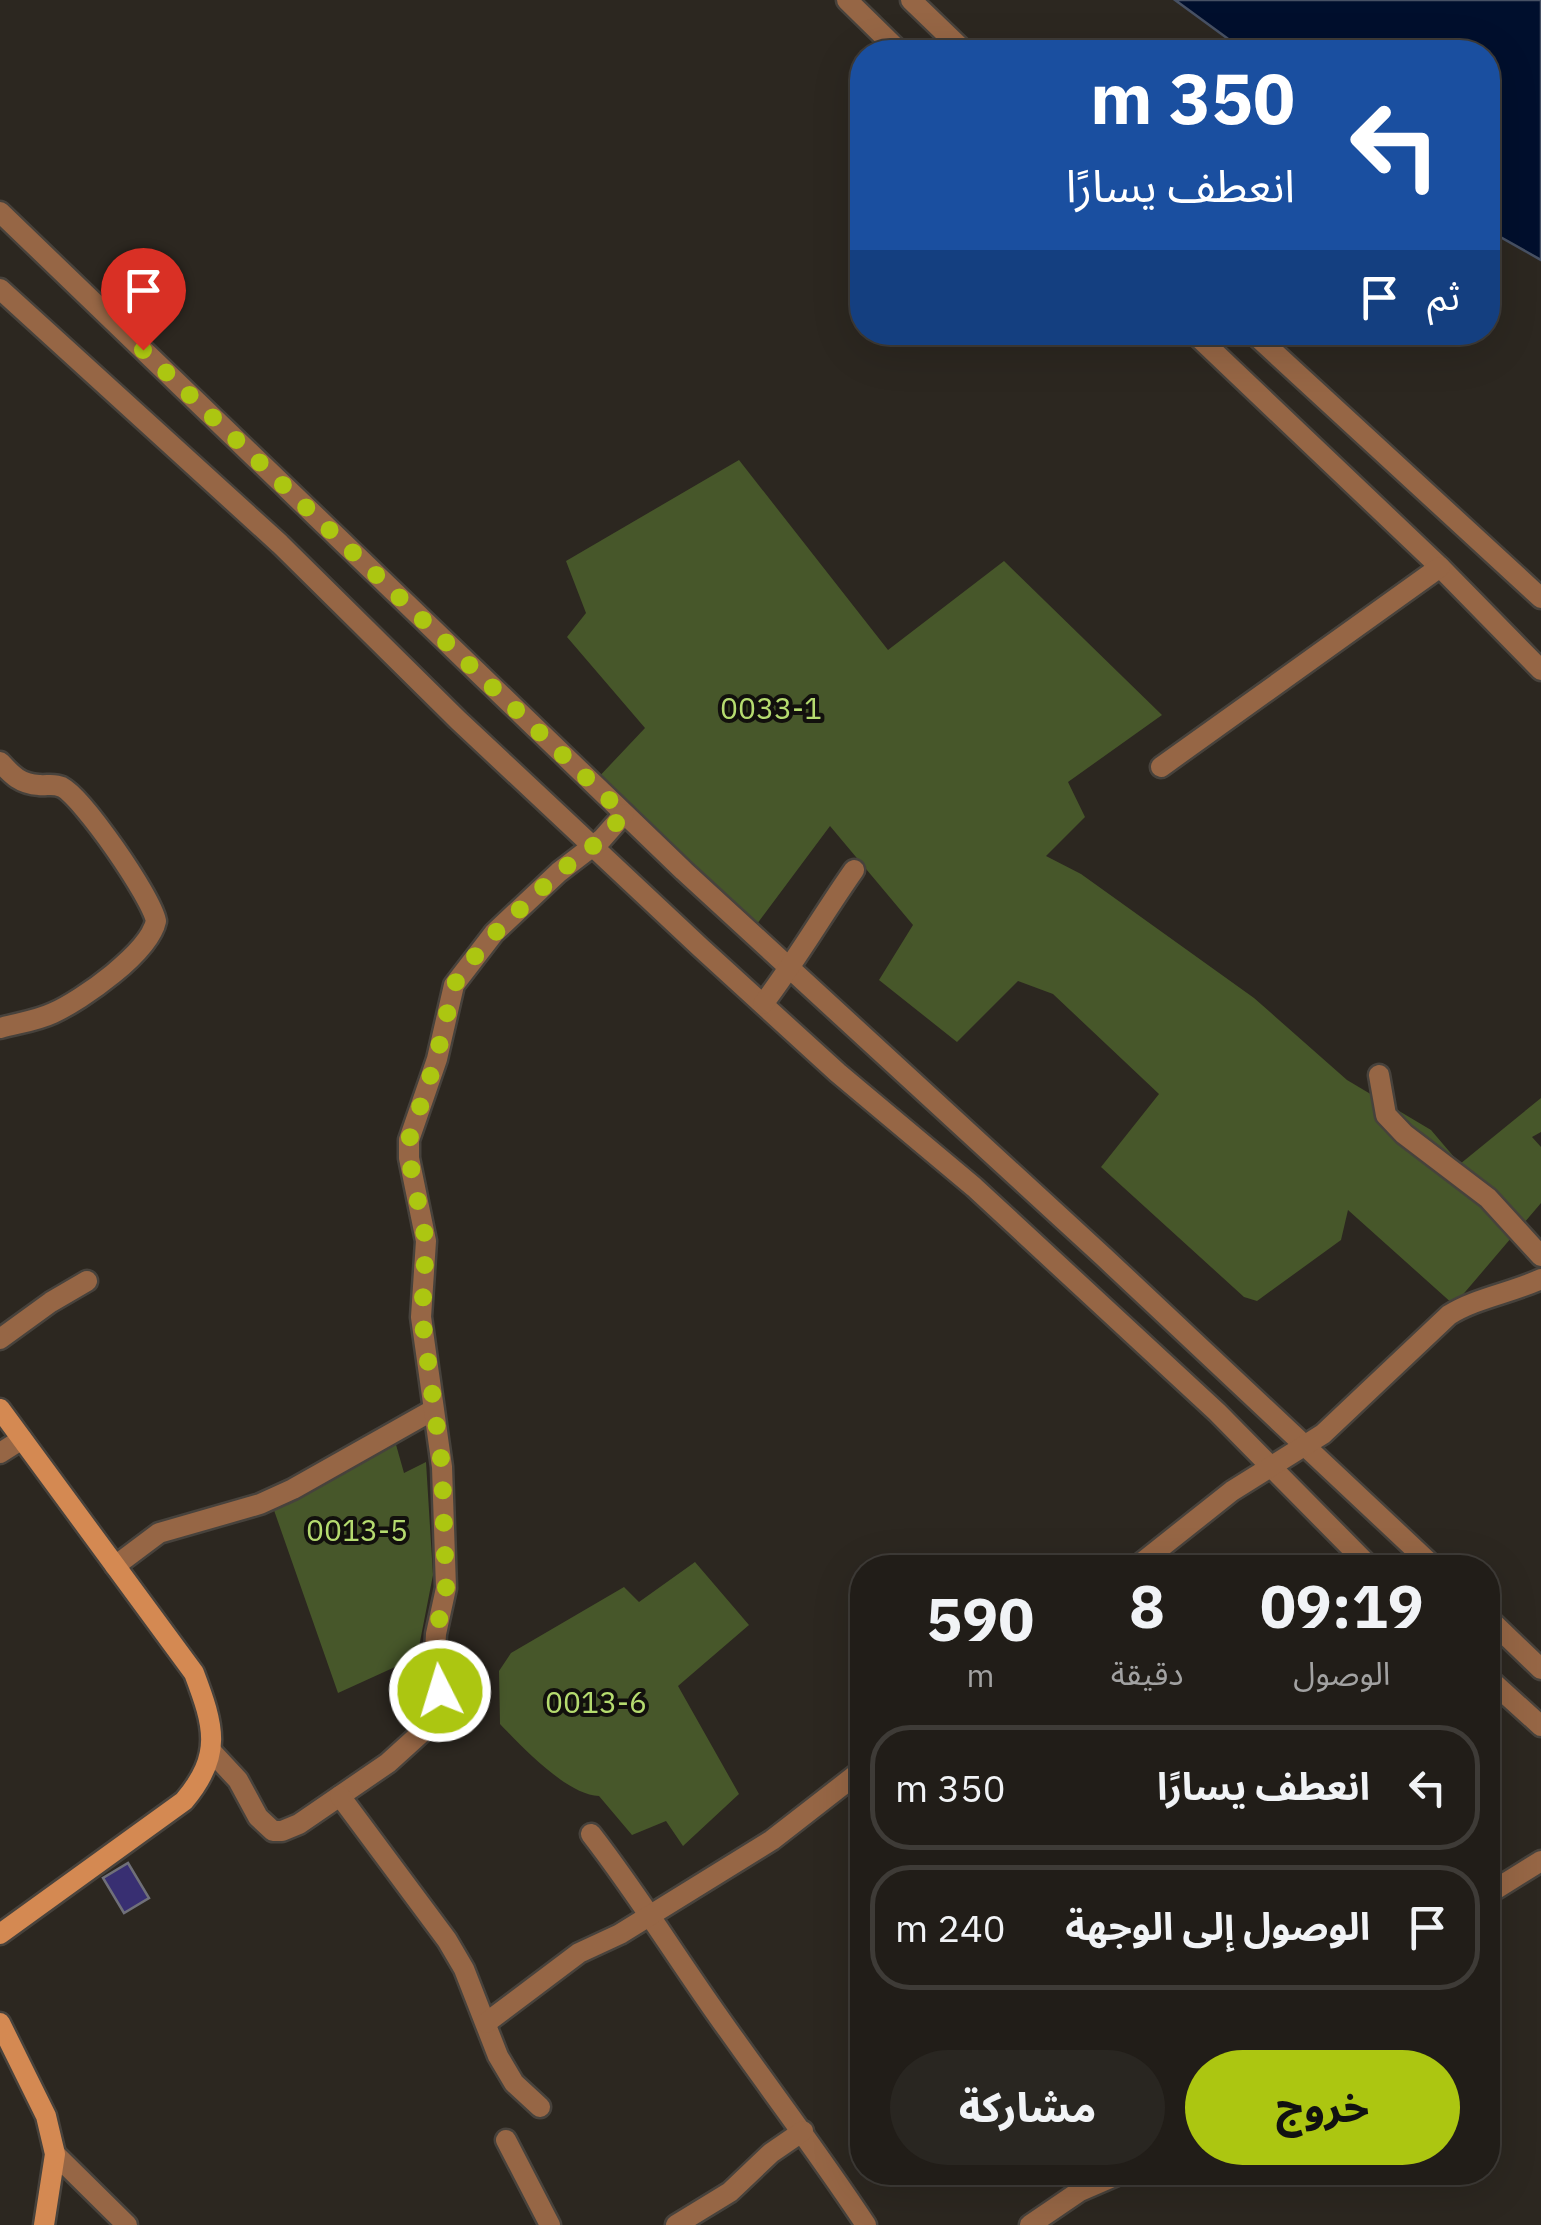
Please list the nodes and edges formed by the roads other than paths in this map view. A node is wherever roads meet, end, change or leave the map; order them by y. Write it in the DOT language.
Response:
graph roads {
  1 [pos="847,0"];
  2 [pos="910,0"];
  3 [pos="888,40"];
  4 [pos="952,40"];
  5 [pos="0,212"];
  6 [pos="0,289"];
  7 [pos="1207,345"];
  8 [pos="1266,345"];
  9 [pos="1440,567"];
  10 [pos="1541,598"];
  11 [pos="1541,670"];
  12 [pos="0,762"];
  13 [pos="1161,767"];
  14 [pos="622,817"];
  15 [pos="598,843"];
  16 [pos="854,870"];
  17 [pos="791,968"];
  18 [pos="763,1004"];
  19 [pos="0,1028"];
  20 [pos="1379,1075"];
  21 [pos="1541,1256"];
  22 [pos="1541,1279"];
  23 [pos="87,1281"];
  24 [pos="0,1339"];
  25 [pos="0,1410"];
  26 [pos="434,1410"];
  27 [pos="22,1439"];
  28 [pos="1306,1445"];
  29 [pos="0,1453"];
  30 [pos="1270,1468"];
  31 [pos="1152,1555"];
  32 [pos="1359,1555"];
  33 [pos="1421,1555"];
  34 [pos="115,1566"];
  35 [pos="1500,1630"];
  36 [pos="1541,1669"];
  37 [pos="1500,1689"];
  38 [pos="1541,1726"];
  39 [pos="212,1752"];
  40 [pos="850,1779"];
  41 [pos="340,1796"];
  42 [pos="591,1834"];
  43 [pos="1541,1861"];
  44 [pos="1500,1887"];
  45 [pos="650,1916"];
  46 [pos="0,1934"];
  47 [pos="0,2022"];
  48 [pos="486,2022"];
  49 [pos="540,2106"];
  50 [pos="803,2132"];
  51 [pos="506,2140"];
  52 [pos="55,2154"];
  53 [pos="1094,2185"];
  54 [pos="44,2225"];
  55 [pos="127,2225"];
  56 [pos="550,2225"];
  57 [pos="676,2225"];
  58 [pos="866,2225"];
  59 [pos="1030,2225"];
  1 -- 3 [label="street"];
  2 -- 4 [label="street"];
  5 -- 14 [label="street"];
  6 -- 15 [label="street"];
  7 -- 9 [label="street"];
  8 -- 10 [label="street"];
  9 -- 11 [label="street"];
  9 -- 13 [label="street"];
  12 -- 19 [label="street"];
  14 -- 15 [label="street"];
  14 -- 17 [label="street"];
  15 -- 18 [label="street"];
  15 -- 26 [label="street"];
  16 -- 17 [label="street"];
  17 -- 18 [label="street"];
  17 -- 28 [label="street"];
  18 -- 30 [label="street"];
  20 -- 21 [label="street"];
  22 -- 28 [label="street"];
  23 -- 24 [label="street"];
  25 -- 27 [label="main road"];
  26 -- 34 [label="street"];
  26 -- 41 [label="street"];
  27 -- 29 [label="street"];
  27 -- 34 [label="main road"];
  28 -- 30 [label="street"];
  28 -- 33 [label="street"];
  30 -- 31 [label="street"];
  30 -- 32 [label="street"];
  34 -- 39 [label="main road"];
  35 -- 36 [label="street"];
  37 -- 38 [label="street"];
  39 -- 41 [label="street"];
  39 -- 46 [label="main road"];
  40 -- 45 [label="street"];
  41 -- 48 [label="street"];
  42 -- 45 [label="street"];
  43 -- 44 [label="street"];
  45 -- 48 [label="street"];
  45 -- 50 [label="street"];
  47 -- 52 [label="main road"];
  48 -- 49 [label="street"];
  50 -- 57 [label="street"];
  50 -- 58 [label="street"];
  51 -- 56 [label="street"];
  52 -- 54 [label="main road"];
  52 -- 55 [label="street"];
  53 -- 59 [label="street"];
}
